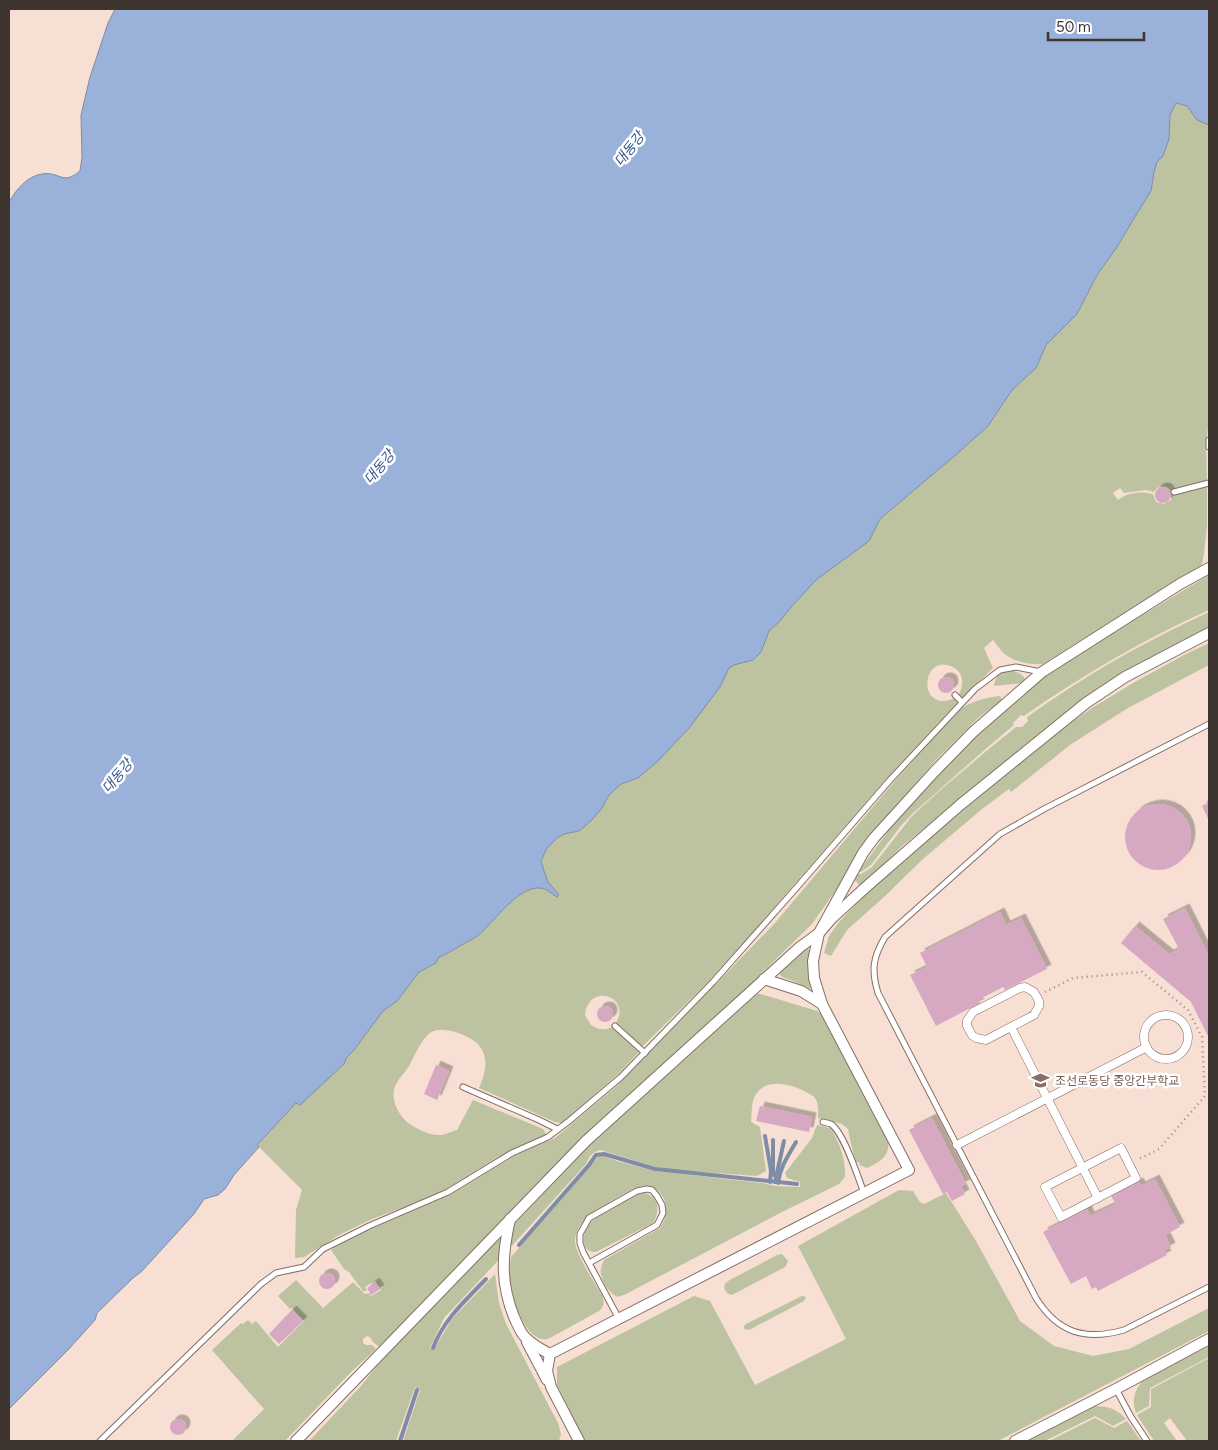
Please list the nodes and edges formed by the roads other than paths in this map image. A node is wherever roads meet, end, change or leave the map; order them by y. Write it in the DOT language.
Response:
graph roads {
  1 [pos="1209,440"];
  2 [pos="1209,447"];
  3 [pos="1209,483"];
  4 [pos="1174,492"];
  5 [pos="1209,568"];
  6 [pos="1209,633"];
  7 [pos="1042,672"];
  8 [pos="955,695"];
  9 [pos="962,702"];
  10 [pos="1209,724"];
  11 [pos="819,932"];
  12 [pos="764,979"];
  13 [pos="822,1004"];
  14 [pos="1195,1023"];
  15 [pos="615,1026"];
  16 [pos="1011,1027"];
  17 [pos="1186,1027"];
  18 [pos="1147,1047"];
  19 [pos="645,1053"];
  20 [pos="462,1088"];
  21 [pos="1048,1099"];
  22 [pos="823,1122"];
  23 [pos="557,1130"];
  24 [pos="957,1145"];
  25 [pos="1083,1168"];
  26 [pos="864,1193"];
  27 [pos="1098,1198"];
  28 [pos="510,1219"];
  29 [pos="589,1263"];
  30 [pos="1209,1287"];
  31 [pos="619,1318"];
  32 [pos="524,1336"];
  33 [pos="1209,1338"];
  34 [pos="550,1354"];
  35 [pos="551,1387"];
  36 [pos="1116,1389"];
  37 [pos="100,1441"];
  38 [pos="296,1441"];
  39 [pos="578,1441"];
  40 [pos="1015,1441"];
  41 [pos="1147,1441"];
  1 -- 2 [label="lane"];
  3 -- 4 [label="lane"];
  5 -- 7 [label="street"];
  6 -- 11 [label="street"];
  7 -- 9 [label="lane"];
  7 -- 11 [label="street"];
  8 -- 9 [label="lane"];
  9 -- 19 [label="lane"];
  10 -- 24 [label="lane"];
  11 -- 12 [label="street"];
  11 -- 13 [label="street"];
  12 -- 13 [label="street"];
  12 -- 28 [label="street"];
  13 -- 26 [label="street"];
  14 -- 17 [label="street"];
  15 -- 19 [label="lane"];
  16 -- 16 [label="street"];
  16 -- 21 [label="street"];
  17 -- 18 [label="street"];
  17 -- 18 [label="street"];
  18 -- 21 [label="street"];
  19 -- 23 [label="lane"];
  20 -- 23 [label="lane"];
  21 -- 24 [label="street"];
  21 -- 25 [label="street"];
  22 -- 26 [label="lane"];
  23 -- 37 [label="lane"];
  24 -- 30 [label="lane"];
  25 -- 27 [label="street"];
  25 -- 27 [label="street"];
  25 -- 27 [label="street"];
  26 -- 31 [label="street"];
  28 -- 32 [label="street"];
  28 -- 38 [label="street"];
  29 -- 29 [label="lane"];
  29 -- 31 [label="lane"];
  31 -- 34 [label="street"];
  32 -- 34 [label="street"];
  32 -- 35 [label="street"];
  33 -- 36 [label="street"];
  34 -- 35 [label="street"];
  35 -- 39 [label="street"];
  36 -- 40 [label="street"];
  36 -- 41 [label="lane"];
}
